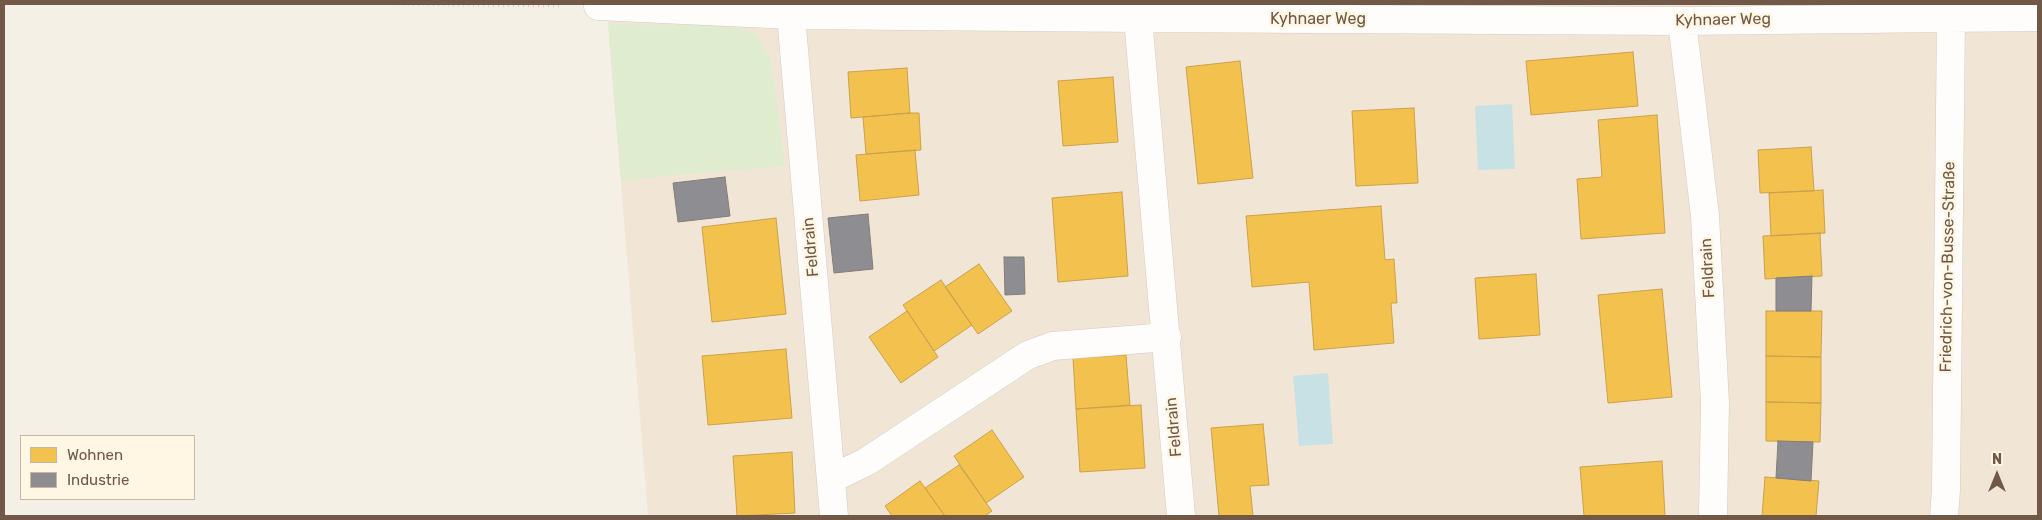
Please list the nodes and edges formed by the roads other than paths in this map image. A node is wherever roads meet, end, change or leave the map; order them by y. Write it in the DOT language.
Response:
graph roads {
  1 [pos="598,6"];
  2 [pos="791,15"];
  3 [pos="2038,16"];
  4 [pos="1951,17"];
  5 [pos="1138,18"];
  6 [pos="1682,21"];
  7 [pos="1167,337"];
  8 [pos="831,479"];
  9 [pos="834,516"];
  10 [pos="1181,516"];
  11 [pos="1713,516"];
  12 [pos="1944,516"];
  1 -- 2 [label="street, Kyhnaer Weg"];
  2 -- 5 [label="street, Kyhnaer Weg"];
  2 -- 8 [label="street, Feldrain"];
  3 -- 4 [label="street, Kyhnaer Weg"];
  4 -- 6 [label="street, Kyhnaer Weg"];
  4 -- 12 [label="street, Friedrich-von-Busse-Straße"];
  5 -- 6 [label="street, Kyhnaer Weg"];
  5 -- 7 [label="street, Feldrain"];
  6 -- 11 [label="street, Feldrain"];
  7 -- 8 [label="street"];
  7 -- 10 [label="street, Feldrain"];
  8 -- 9 [label="street, Feldrain"];
}
